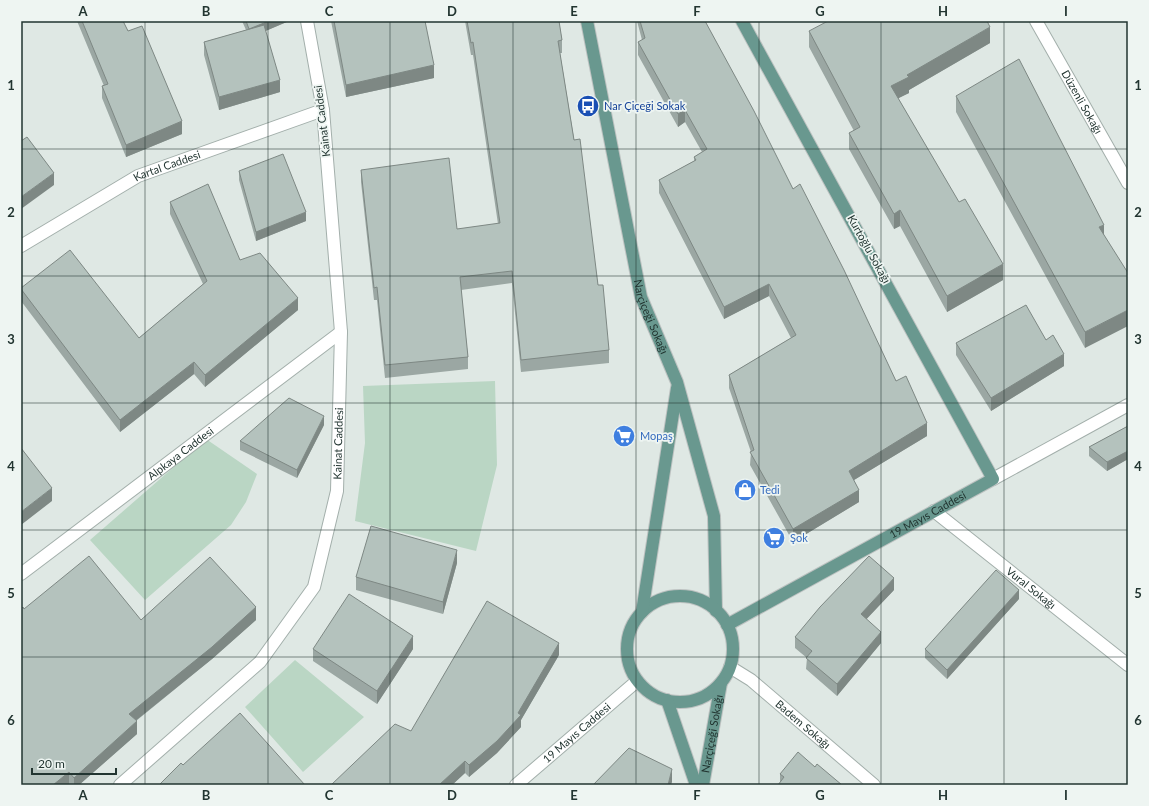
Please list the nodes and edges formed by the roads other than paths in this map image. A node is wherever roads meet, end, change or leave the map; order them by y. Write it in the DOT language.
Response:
graph roads {
  1 [pos="306,21"];
  2 [pos="587,21"];
  3 [pos="742,21"];
  4 [pos="1036,21"];
  5 [pos="323,110"];
  6 [pos="1128,182"];
  7 [pos="21,246"];
  8 [pos="341,332"];
  9 [pos="677,382"];
  10 [pos="1128,405"];
  11 [pos="993,479"];
  12 [pos="934,511"];
  13 [pos="21,574"];
  14 [pos="716,611"];
  15 [pos="642,612"];
  16 [pos="727,625"];
  17 [pos="1128,665"];
  18 [pos="730,667"];
  19 [pos="637,681"];
  20 [pos="720,683"];
  21 [pos="667,700"];
  22 [pos="120,785"];
  23 [pos="516,785"];
  24 [pos="696,785"];
  25 [pos="703,785"];
  26 [pos="874,785"];
  1 -- 5 [label="street, Kainat Caddesi"];
  2 -- 9 [label="main road, Narçiçeği Sokağı"];
  3 -- 11 [label="main road, Kurtoğlu Sokağı"];
  4 -- 6 [label="street, Düzenli Sokağı"];
  5 -- 7 [label="street, Kartal Caddesi"];
  5 -- 8 [label="street, Kainat Caddesi"];
  8 -- 13 [label="street, Alpkaya Caddesi"];
  8 -- 22 [label="street, Kainat Caddesi"];
  9 -- 14 [label="main road"];
  9 -- 15 [label="main road, Narçiçeği Sokağı"];
  10 -- 11 [label="street, 19 Mayıs Caddesi"];
  11 -- 12 [label="main road, 19 Mayıs Caddesi"];
  12 -- 16 [label="main road, 19 Mayıs Caddesi"];
  12 -- 17 [label="street, Vural Sokağı"];
  14 -- 15 [label="main road, Narçiçeği Sokağı"];
  14 -- 16 [label="main road, Narçiçeği Sokağı"];
  15 -- 19 [label="main road, Narçiçeği Sokağı"];
  16 -- 18 [label="main road, Narçiçeği Sokağı"];
  18 -- 20 [label="main road, Narçiçeği Sokağı"];
  18 -- 26 [label="street, Badem Sokağı"];
  19 -- 21 [label="main road, Narçiçeği Sokağı"];
  19 -- 23 [label="street, 19 Mayıs Caddesi"];
  20 -- 21 [label="main road, Narçiçeği Sokağı"];
  20 -- 25 [label="main road, Narçiçeği Sokağı"];
  21 -- 24 [label="main road, Narçiçeği Sokağı"];
}
